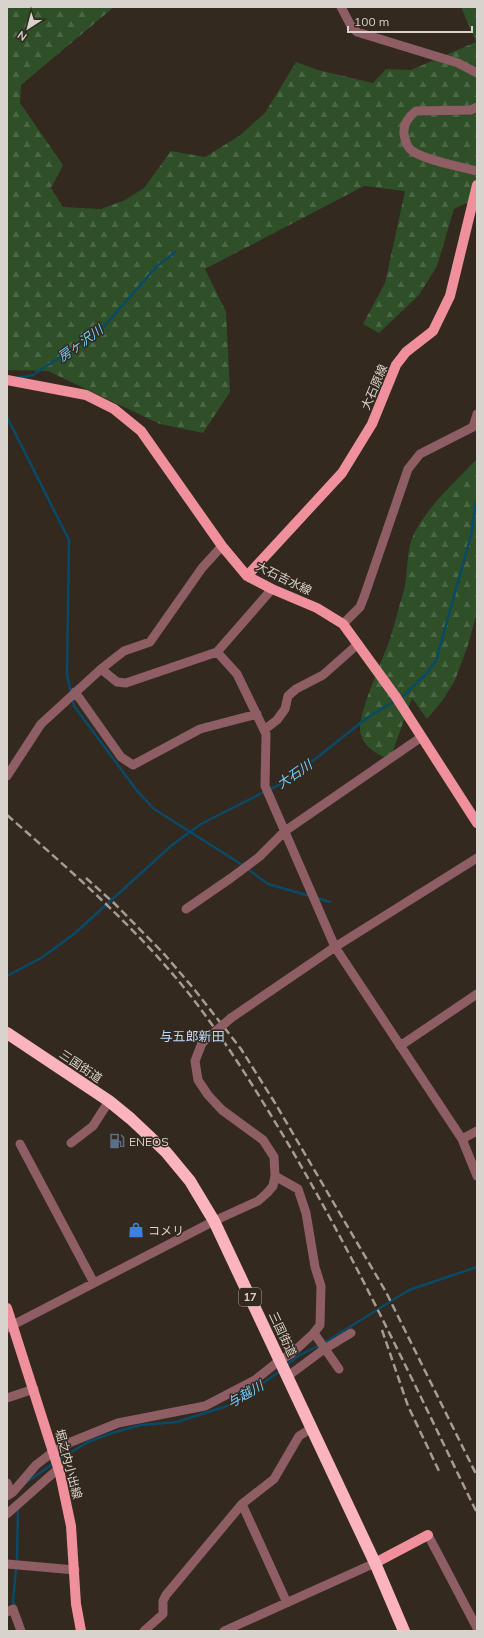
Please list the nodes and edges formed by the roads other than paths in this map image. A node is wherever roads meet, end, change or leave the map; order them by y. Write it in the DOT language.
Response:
graph roads {
  1 [pos="341,7"];
  2 [pos="477,74"];
  3 [pos="477,107"];
  4 [pos="477,171"];
  5 [pos="477,185"];
  6 [pos="7,380"];
  7 [pos="477,414"];
  8 [pos="222,546"];
  9 [pos="247,576"];
  10 [pos="272,589"];
  11 [pos="344,624"];
  12 [pos="358,644"];
  13 [pos="217,652"];
  14 [pos="101,669"];
  15 [pos="75,692"];
  16 [pos="257,714"];
  17 [pos="264,730"];
  18 [pos="420,738"];
  19 [pos="7,776"];
  20 [pos="477,823"];
  21 [pos="286,831"];
  22 [pos="477,858"];
  23 [pos="186,909"];
  24 [pos="336,947"];
  25 [pos="477,994"];
  26 [pos="7,1032"];
  27 [pos="400,1046"];
  28 [pos="109,1100"];
  29 [pos="477,1131"];
  30 [pos="462,1139"];
  31 [pos="71,1143"];
  32 [pos="20,1144"];
  33 [pos="275,1176"];
  34 [pos="477,1176"];
  35 [pos="214,1221"];
  36 [pos="94,1283"];
  37 [pos="7,1308"];
  38 [pos="10,1326"];
  39 [pos="351,1333"];
  40 [pos="317,1336"];
  41 [pos="325,1348"];
  42 [pos="280,1360"];
  43 [pos="338,1369"];
  44 [pos="288,1376"];
  45 [pos="34,1389"];
  46 [pos="7,1398"];
  47 [pos="312,1428"];
  48 [pos="54,1454"];
  49 [pos="58,1467"];
  50 [pos="7,1483"];
  51 [pos="9,1494"];
  52 [pos="242,1504"];
  53 [pos="7,1514"];
  54 [pos="428,1535"];
  55 [pos="375,1563"];
  56 [pos="13,1564"];
  57 [pos="75,1570"];
  58 [pos="287,1603"];
  59 [pos="7,1612"];
  60 [pos="477,1628"];
  61 [pos="21,1631"];
  62 [pos="81,1631"];
  63 [pos="144,1631"];
  64 [pos="224,1631"];
  65 [pos="404,1631"];
  1 -- 2 [label="street"];
  3 -- 4 [label="street"];
  5 -- 9 [label="main road, 大石原線"];
  6 -- 8 [label="main road, 大石吉水線"];
  7 -- 11 [label="street"];
  8 -- 9 [label="main road, 大石吉水線"];
  8 -- 14 [label="street"];
  9 -- 10 [label="main road, 大石吉水線"];
  10 -- 11 [label="main road, 大石吉水線"];
  10 -- 13 [label="street"];
  11 -- 12 [label="main road, 大石吉水線"];
  12 -- 17 [label="street"];
  12 -- 18 [label="main road, 大石吉水線"];
  13 -- 14 [label="street"];
  13 -- 16 [label="street"];
  14 -- 15 [label="street"];
  15 -- 16 [label="street"];
  15 -- 19 [label="street"];
  16 -- 17 [label="street"];
  17 -- 21 [label="street"];
  18 -- 20 [label="main road, 大石吉水線"];
  18 -- 21 [label="street"];
  21 -- 23 [label="street"];
  21 -- 24 [label="street"];
  22 -- 24 [label="street"];
  24 -- 27 [label="street"];
  24 -- 33 [label="street, bridge"];
  25 -- 27 [label="street"];
  26 -- 28 [label="highway, 三国街道 / 17"];
  27 -- 30 [label="street"];
  28 -- 31 [label="street"];
  28 -- 35 [label="highway, 三国街道 / 17"];
  29 -- 30 [label="street"];
  30 -- 34 [label="street"];
  32 -- 36 [label="street"];
  33 -- 35 [label="street"];
  33 -- 40 [label="street"];
  35 -- 36 [label="street"];
  35 -- 42 [label="highway, 三国街道 / 17"];
  36 -- 38 [label="street"];
  37 -- 38 [label="main road, 堀之内小出線"];
  38 -- 45 [label="main road, 堀之内小出線"];
  39 -- 41 [label="street"];
  40 -- 41 [label="street"];
  40 -- 42 [label="street"];
  41 -- 43 [label="street"];
  41 -- 44 [label="street"];
  42 -- 44 [label="highway, 三国街道 / 17"];
  42 -- 48 [label="street"];
  44 -- 47 [label="highway, 三国街道 / 17"];
  45 -- 46 [label="street"];
  45 -- 48 [label="main road, 堀之内小出線"];
  47 -- 52 [label="street"];
  47 -- 55 [label="highway, 三国街道 / 17"];
  48 -- 49 [label="main road, 堀之内小出線"];
  48 -- 51 [label="street"];
  49 -- 53 [label="street"];
  49 -- 57 [label="main road, 堀之内小出線"];
  50 -- 51 [label="street"];
  52 -- 58 [label="street"];
  52 -- 63 [label="street"];
  54 -- 55 [label="main road"];
  54 -- 60 [label="street"];
  55 -- 58 [label="street"];
  55 -- 65 [label="highway, 三国街道 / 17"];
  56 -- 57 [label="street"];
  57 -- 62 [label="main road, 堀之内小出線"];
  58 -- 64 [label="street"];
  59 -- 61 [label="street"];
}
